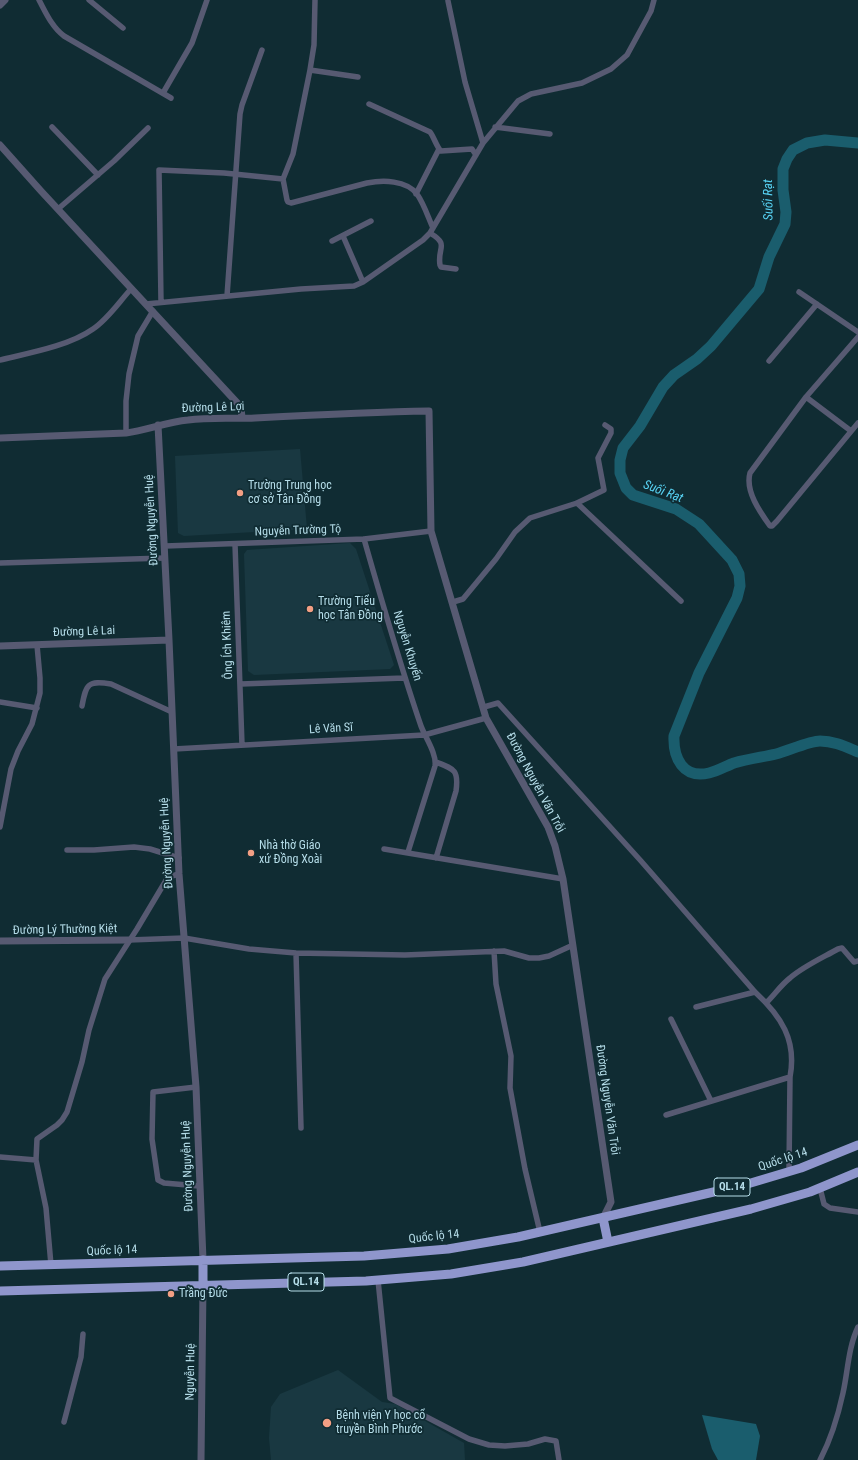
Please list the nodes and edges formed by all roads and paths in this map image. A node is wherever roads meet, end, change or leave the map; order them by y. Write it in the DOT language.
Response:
graph roads {
  1 [pos="5,0"];
  2 [pos="39,0"];
  3 [pos="89,0"];
  4 [pos="207,0"];
  5 [pos="315,0"];
  6 [pos="654,0"];
  7 [pos="448,1"];
  8 [pos="0,5"];
  9 [pos="123,28"];
  10 [pos="262,50"];
  11 [pos="310,70"];
  12 [pos="358,77"];
  13 [pos="163,94"];
  14 [pos="170,98"];
  15 [pos="369,104"];
  16 [pos="52,126"];
  17 [pos="495,127"];
  18 [pos="148,128"];
  19 [pos="550,134"];
  20 [pos="483,143"];
  21 [pos="0,145"];
  22 [pos="439,149"];
  23 [pos="476,154"];
  24 [pos="236,174"];
  25 [pos="98,175"];
  26 [pos="283,179"];
  27 [pos="416,194"];
  28 [pos="58,209"];
  29 [pos="371,221"];
  30 [pos="432,230"];
  31 [pos="342,236"];
  32 [pos="332,241"];
  33 [pos="456,269"];
  34 [pos="363,282"];
  35 [pos="131,289"];
  36 [pos="799,292"];
  37 [pos="227,296"];
  38 [pos="161,302"];
  39 [pos="146,304"];
  40 [pos="817,304"];
  41 [pos="153,311"];
  42 [pos="858,332"];
  43 [pos="858,336"];
  44 [pos="0,360"];
  45 [pos="769,361"];
  46 [pos="806,397"];
  47 [pos="429,411"];
  48 [pos="242,418"];
  49 [pos="858,423"];
  50 [pos="158,425"];
  51 [pos="606,425"];
  52 [pos="851,431"];
  53 [pos="126,433"];
  54 [pos="0,438"];
  55 [pos="577,503"];
  56 [pos="431,531"];
  57 [pos="364,539"];
  58 [pos="235,544"];
  59 [pos="165,546"];
  60 [pos="165,558"];
  61 [pos="0,563"];
  62 [pos="681,601"];
  63 [pos="453,602"];
  64 [pos="169,640"];
  65 [pos="37,645"];
  66 [pos="0,646"];
  67 [pos="404,678"];
  68 [pos="241,684"];
  69 [pos="0,702"];
  70 [pos="82,706"];
  71 [pos="37,708"];
  72 [pos="484,708"];
  73 [pos="172,712"];
  74 [pos="486,718"];
  75 [pos="424,735"];
  76 [pos="242,745"];
  77 [pos="174,749"];
  78 [pos="436,762"];
  79 [pos="0,827"];
  80 [pos="384,849"];
  81 [pos="67,850"];
  82 [pos="408,852"];
  83 [pos="179,858"];
  84 [pos="436,858"];
  85 [pos="179,874"];
  86 [pos="563,879"];
  87 [pos="184,938"];
  88 [pos="129,940"];
  89 [pos="0,941"];
  90 [pos="573,945"];
  91 [pos="494,951"];
  92 [pos="296,952"];
  93 [pos="858,961"];
  94 [pos="755,992"];
  95 [pos="766,1002"];
  96 [pos="696,1007"];
  97 [pos="671,1020"];
  98 [pos="790,1077"];
  99 [pos="196,1087"];
  100 [pos="711,1101"];
  101 [pos="666,1115"];
  102 [pos="301,1128"];
  103 [pos="858,1145"];
  104 [pos="0,1157"];
  105 [pos="36,1160"];
  106 [pos="789,1172"];
  107 [pos="858,1172"];
  108 [pos="199,1186"];
  109 [pos="820,1188"];
  110 [pos="858,1212"];
  111 [pos="603,1218"];
  112 [pos="540,1232"];
  113 [pos="608,1242"];
  114 [pos="203,1260"];
  115 [pos="50,1265"];
  116 [pos="0,1266"];
  117 [pos="378,1280"];
  118 [pos="203,1285"];
  119 [pos="0,1291"];
  120 [pos="858,1327"];
  121 [pos="83,1334"];
  122 [pos="64,1422"];
  123 [pos="201,1460"];
  124 [pos="559,1460"];
  125 [pos="820,1460"];
  1 -- 8 [label="street"];
  2 -- 13 [label="street"];
  3 -- 9 [label="street"];
  4 -- 13 [label="street"];
  5 -- 11 [label="street"];
  6 -- 17 [label="street"];
  7 -- 20 [label="street"];
  10 -- 24 [label="street"];
  11 -- 12 [label="street"];
  11 -- 26 [label="street"];
  13 -- 14 [label="street"];
  15 -- 22 [label="street"];
  16 -- 25 [label="street"];
  17 -- 19 [label="street"];
  17 -- 20 [label="street"];
  18 -- 25 [label="street"];
  20 -- 23 [label="street"];
  21 -- 28 [label="street"];
  22 -- 23 [label="street"];
  22 -- 27 [label="street"];
  23 -- 30 [label="street"];
  24 -- 26 [label="street"];
  24 -- 37 [label="street"];
  24 -- 38 [label="street"];
  25 -- 28 [label="street"];
  26 -- 27 [label="street"];
  27 -- 30 [label="street"];
  28 -- 35 [label="street"];
  29 -- 31 [label="street"];
  30 -- 33 [label="street"];
  30 -- 34 [label="street"];
  31 -- 32 [label="street"];
  31 -- 34 [label="street"];
  34 -- 37 [label="street"];
  35 -- 39 [label="street"];
  35 -- 44 [label="street"];
  36 -- 40 [label="street"];
  37 -- 38 [label="street"];
  38 -- 39 [label="street"];
  39 -- 41 [label="street"];
  40 -- 42 [label="street"];
  40 -- 45 [label="street"];
  41 -- 48 [label="street"];
  41 -- 53 [label="street"];
  43 -- 46 [label="street"];
  46 -- 52 [label="street"];
  46 -- 52 [label="street"];
  47 -- 48 [label="street, Đường Lê Lợi"];
  47 -- 56 [label="street, Đường Nguyễn Văn Trỗi"];
  48 -- 50 [label="street, Đường Lê Lợi"];
  49 -- 52 [label="street"];
  50 -- 53 [label="street, Đường Lê Lợi"];
  50 -- 59 [label="street, Đường Nguyễn Huệ"];
  51 -- 55 [label="street"];
  53 -- 54 [label="street, Đường Lê Lợi"];
  55 -- 62 [label="street"];
  55 -- 63 [label="street"];
  56 -- 57 [label="street, Nguyễn Trường Tộ"];
  56 -- 63 [label="street, Đường Nguyễn Văn Trỗi"];
  57 -- 58 [label="street, Nguyễn Trường Tộ"];
  57 -- 67 [label="street, Nguyễn Khuyến"];
  58 -- 59 [label="street, Nguyễn Trường Tộ"];
  58 -- 68 [label="street, Ông Ích Khiêm"];
  59 -- 60 [label="street, Đường Nguyễn Huệ"];
  60 -- 61 [label="street"];
  60 -- 64 [label="street, Đường Nguyễn Huệ"];
  63 -- 72 [label="street, Đường Nguyễn Văn Trỗi"];
  64 -- 65 [label="street, Đường Lê Lai"];
  64 -- 73 [label="street, Đường Nguyễn Huệ"];
  65 -- 66 [label="street, Đường Lê Lai"];
  65 -- 71 [label="street"];
  67 -- 68 [label="street"];
  67 -- 75 [label="street, Nguyễn Khuyến"];
  68 -- 76 [label="street, Ông Ích Khiêm"];
  69 -- 71 [label="street"];
  70 -- 73 [label="street"];
  71 -- 79 [label="street"];
  72 -- 74 [label="street, Đường Nguyễn Văn Trỗi"];
  72 -- 94 [label="street"];
  73 -- 77 [label="street, Đường Nguyễn Huệ"];
  74 -- 75 [label="street, Lê Văn Sĩ"];
  74 -- 86 [label="street, Đường Nguyễn Văn Trỗi"];
  75 -- 76 [label="street, Lê Văn Sĩ"];
  75 -- 78 [label="street, Nguyễn Khuyến"];
  76 -- 77 [label="street, Lê Văn Sĩ"];
  77 -- 83 [label="street, Đường Nguyễn Huệ"];
  78 -- 82 [label="street"];
  78 -- 84 [label="street"];
  80 -- 82 [label="street"];
  81 -- 83 [label="street"];
  82 -- 84 [label="street"];
  83 -- 85 [label="street, Đường Nguyễn Huệ"];
  84 -- 86 [label="street"];
  85 -- 87 [label="street, Đường Nguyễn Huệ"];
  85 -- 88 [label="street"];
  86 -- 90 [label="street, Đường Nguyễn Văn Trỗi"];
  87 -- 88 [label="street"];
  87 -- 92 [label="street"];
  87 -- 99 [label="street, Đường Nguyễn Huệ"];
  88 -- 89 [label="street, Đường Lý Thường Kiệt"];
  88 -- 105 [label="street"];
  90 -- 91 [label="street"];
  90 -- 111 [label="street, Đường Nguyễn Văn Trỗi"];
  91 -- 92 [label="street"];
  91 -- 112 [label="street"];
  92 -- 102 [label="street"];
  93 -- 95 [label="street"];
  94 -- 95 [label="street"];
  94 -- 96 [label="street"];
  95 -- 98 [label="street"];
  97 -- 100 [label="street"];
  98 -- 100 [label="street"];
  98 -- 106 [label="street"];
  99 -- 108 [label="street, Đường Nguyễn Huệ"];
  99 -- 108 [label="street"];
  100 -- 101 [label="street"];
  103 -- 106 [label="highway, Quốc lộ 14 / QL.14"];
  104 -- 105 [label="street"];
  105 -- 115 [label="street"];
  106 -- 111 [label="highway, Quốc lộ 14 / QL.14"];
  107 -- 109 [label="highway, QL.14"];
  108 -- 114 [label="street, Đường Nguyễn Huệ"];
  109 -- 110 [label="street"];
  109 -- 113 [label="highway, QL.14"];
  111 -- 112 [label="highway, Quốc lộ 14 / QL.14"];
  111 -- 113 [label="highway"];
  112 -- 114 [label="highway, Quốc lộ 14 / QL.14"];
  113 -- 117 [label="highway, QL.14"];
  114 -- 115 [label="highway, Quốc lộ 14 / QL.14"];
  114 -- 118 [label="highway"];
  115 -- 116 [label="highway, Quốc lộ 14 / QL.14"];
  117 -- 118 [label="highway, QL.14"];
  117 -- 124 [label="street"];
  118 -- 119 [label="highway, QL.14"];
  118 -- 123 [label="street, Nguyễn Huệ"];
  120 -- 125 [label="street"];
  121 -- 122 [label="street"];
}
